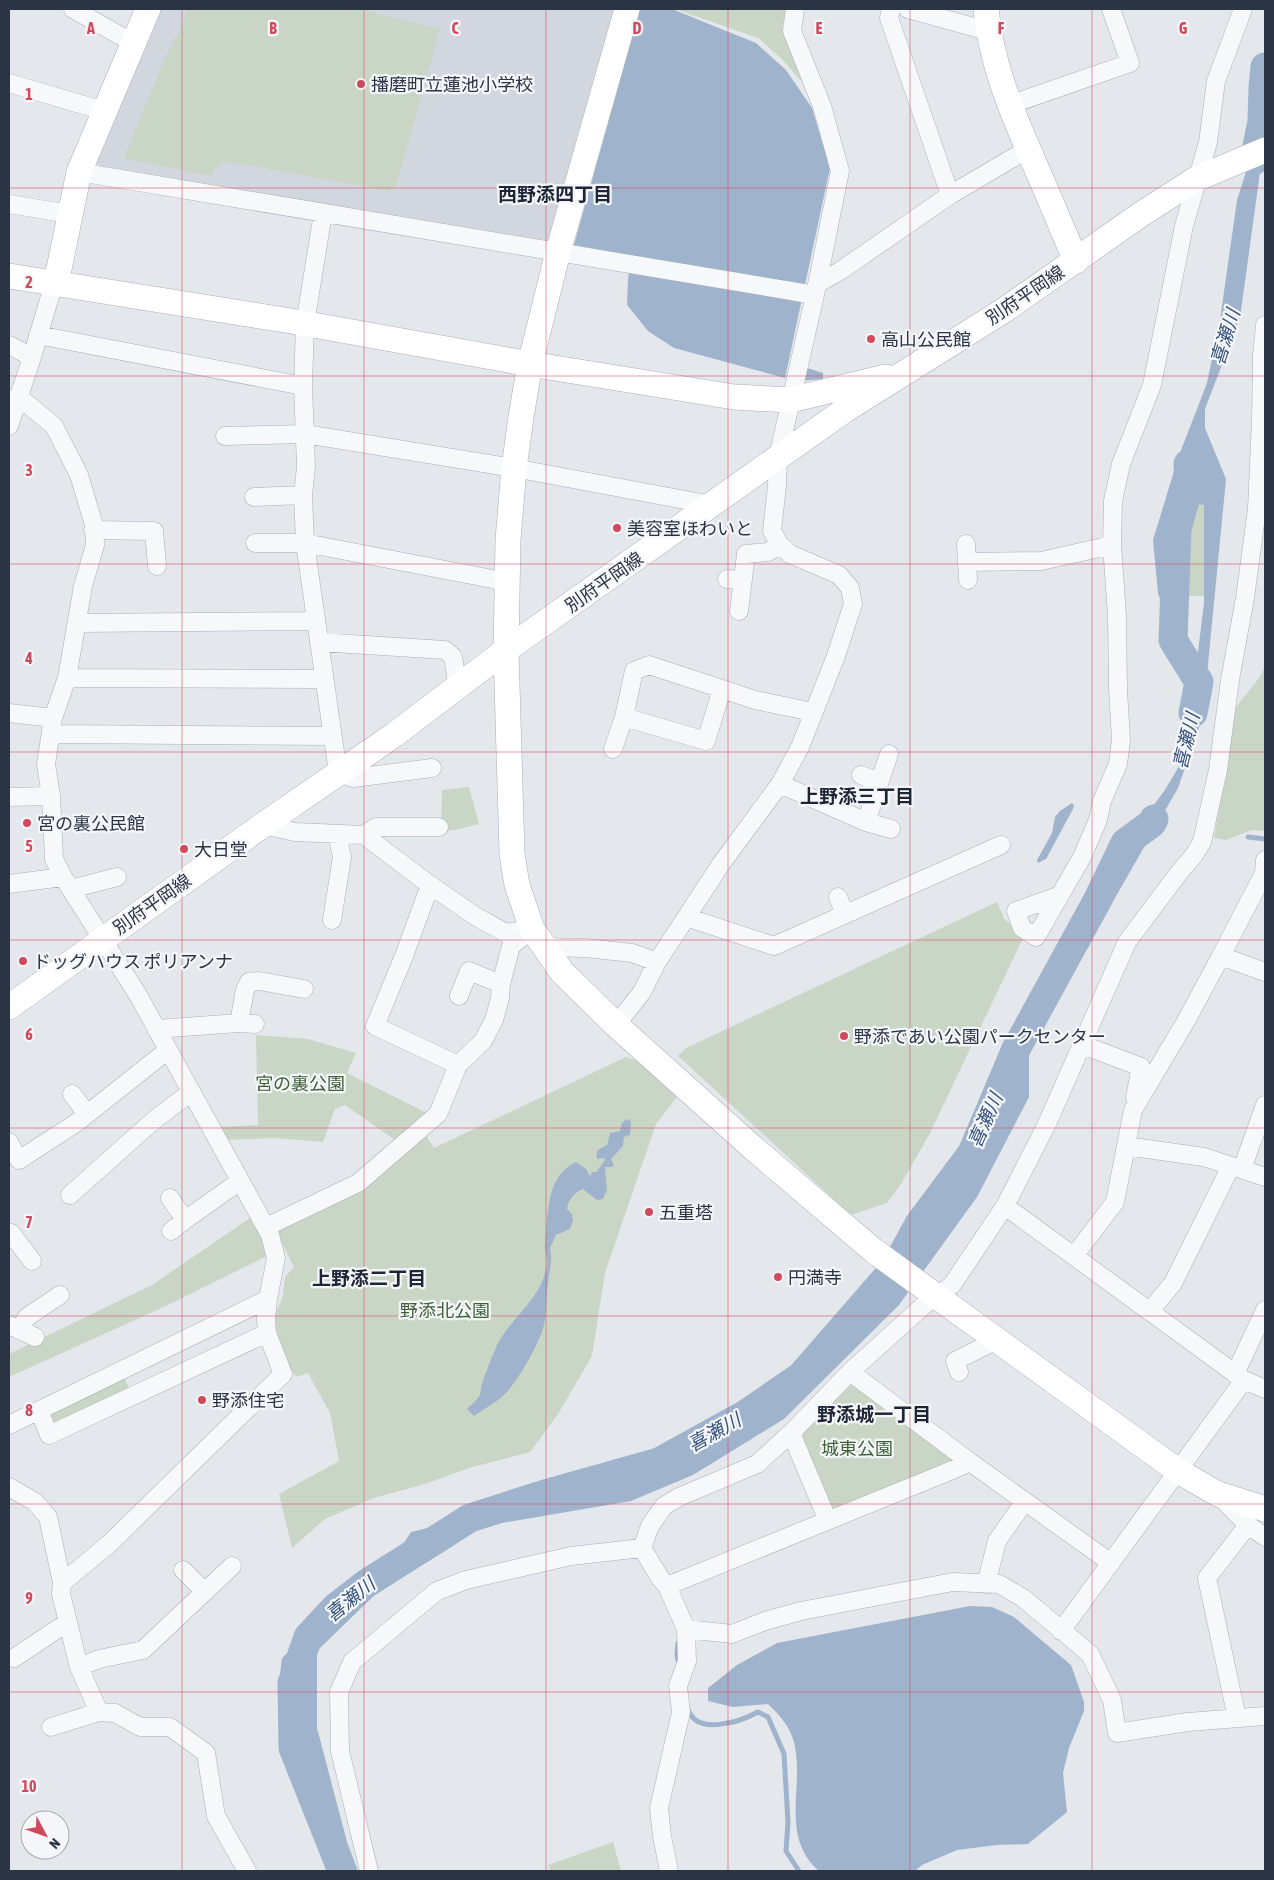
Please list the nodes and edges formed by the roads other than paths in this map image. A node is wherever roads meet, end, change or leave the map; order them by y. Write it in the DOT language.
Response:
graph roads {
  1 [pos="73,9"];
  2 [pos="148,9"];
  3 [pos="627,9"];
  4 [pos="795,9"];
  5 [pos="891,9"];
  6 [pos="908,9"];
  7 [pos="1110,9"];
  8 [pos="1243,9"];
  9 [pos="987,20"];
  10 [pos="133,43"];
  11 [pos="9,84"];
  12 [pos="1010,105"];
  13 [pos="104,111"];
  14 [pos="1028,149"];
  15 [pos="1265,150"];
  16 [pos="79,172"];
  17 [pos="1205,175"];
  18 [pos="950,195"];
  19 [pos="9,204"];
  20 [pos="323,213"];
  21 [pos="70,214"];
  22 [pos="558,252"];
  23 [pos="1076,260"];
  24 [pos="9,276"];
  25 [pos="54,284"];
  26 [pos="816,290"];
  27 [pos="305,324"];
  28 [pos="1265,325"];
  29 [pos="38,335"];
  30 [pos="9,345"];
  31 [pos="32,356"];
  32 [pos="530,364"];
  33 [pos="906,373"];
  34 [pos="303,386"];
  35 [pos="14,399"];
  36 [pos="790,400"];
  37 [pos="1263,421"];
  38 [pos="9,426"];
  39 [pos="305,434"];
  40 [pos="225,436"];
  41 [pos="778,457"];
  42 [pos="514,468"];
  43 [pos="303,495"];
  44 [pos="254,497"];
  45 [pos="712,506"];
  46 [pos="93,530"];
  47 [pos="255,543"];
  48 [pos="305,543"];
  49 [pos="780,545"];
  50 [pos="1112,545"];
  51 [pos="161,554"];
  52 [pos="968,580"];
  53 [pos="508,582"];
  54 [pos="739,612"];
  55 [pos="315,621"];
  56 [pos="77,623"];
  57 [pos="319,642"];
  58 [pos="506,650"];
  59 [pos="67,678"];
  60 [pos="324,679"];
  61 [pos="458,687"];
  62 [pos="722,689"];
  63 [pos="814,712"];
  64 [pos="9,713"];
  65 [pos="624,717"];
  66 [pos="52,726"];
  67 [pos="332,736"];
  68 [pos="613,749"];
  69 [pos="889,754"];
  70 [pos="432,768"];
  71 [pos="338,773"];
  72 [pos="862,775"];
  73 [pos="879,782"];
  74 [pos="780,784"];
  75 [pos="51,796"];
  76 [pos="9,797"];
  77 [pos="866,822"];
  78 [pos="263,825"];
  79 [pos="439,828"];
  80 [pos="891,829"];
  81 [pos="337,834"];
  82 [pos="364,835"];
  83 [pos="1001,845"];
  84 [pos="1265,860"];
  85 [pos="117,877"];
  86 [pos="67,883"];
  87 [pos="9,884"];
  88 [pos="430,885"];
  89 [pos="838,896"];
  90 [pos="1058,896"];
  91 [pos="845,914"];
  92 [pos="686,917"];
  93 [pos="332,920"];
  94 [pos="103,938"];
  95 [pos="538,938"];
  96 [pos="1221,956"];
  97 [pos="657,962"];
  98 [pos="1265,972"];
  99 [pos="501,984"];
  100 [pos="304,989"];
  101 [pos="459,996"];
  102 [pos="9,1007"];
  103 [pos="616,1025"];
  104 [pos="156,1029"];
  105 [pos="1083,1045"];
  106 [pos="168,1050"];
  107 [pos="458,1065"];
  108 [pos="191,1092"];
  109 [pos="72,1094"];
  110 [pos="1265,1105"];
  111 [pos="1133,1110"];
  112 [pos="87,1114"];
  113 [pos="9,1142"];
  114 [pos="1126,1146"];
  115 [pos="1237,1168"];
  116 [pos="1265,1177"];
  117 [pos="240,1181"];
  118 [pos="70,1195"];
  119 [pos="170,1198"];
  120 [pos="1005,1206"];
  121 [pos="186,1220"];
  122 [pos="266,1227"];
  123 [pos="171,1231"];
  124 [pos="13,1244"];
  125 [pos="1074,1256"];
  126 [pos="32,1260"];
  127 [pos="932,1293"];
  128 [pos="60,1294"];
  129 [pos="268,1300"];
  130 [pos="1265,1310"];
  131 [pos="1150,1311"];
  132 [pos="14,1328"];
  133 [pos="267,1333"];
  134 [pos="36,1337"];
  135 [pos="997,1340"];
  136 [pos="132,1365"];
  137 [pos="850,1372"];
  138 [pos="959,1372"];
  139 [pos="1239,1377"];
  140 [pos="1265,1389"];
  141 [pos="144,1391"];
  142 [pos="39,1410"];
  143 [pos="9,1425"];
  144 [pos="791,1433"];
  145 [pos="970,1462"];
  146 [pos="1178,1471"];
  147 [pos="9,1487"];
  148 [pos="1025,1501"];
  149 [pos="1257,1517"];
  150 [pos="828,1521"];
  151 [pos="1265,1537"];
  152 [pos="642,1548"];
  153 [pos="1111,1563"];
  154 [pos="232,1566"];
  155 [pos="183,1570"];
  156 [pos="62,1583"];
  157 [pos="986,1584"];
  158 [pos="667,1586"];
  159 [pos="205,1592"];
  160 [pos="68,1622"];
  161 [pos="686,1629"];
  162 [pos="1061,1630"];
  163 [pos="14,1658"];
  164 [pos="79,1667"];
  165 [pos="99,1712"];
  166 [pos="1265,1716"];
  167 [pos="1237,1718"];
  168 [pos="51,1727"];
  169 [pos="246,1871"];
  170 [pos="369,1871"];
  171 [pos="670,1871"];
  1 -- 10 [label="street"];
  2 -- 10 [label="street"];
  3 -- 22 [label="street"];
  4 -- 26 [label="street"];
  5 -- 18 [label="street"];
  6 -- 9 [label="street"];
  7 -- 12 [label="street"];
  8 -- 17 [label="street"];
  9 -- 12 [label="street"];
  10 -- 13 [label="street"];
  11 -- 13 [label="street"];
  12 -- 14 [label="street"];
  13 -- 16 [label="street"];
  14 -- 18 [label="street"];
  14 -- 23 [label="street"];
  15 -- 17 [label="street, 別府平岡線"];
  16 -- 20 [label="street"];
  16 -- 21 [label="street"];
  17 -- 23 [label="street, 別府平岡線"];
  17 -- 50 [label="street"];
  18 -- 26 [label="street"];
  19 -- 21 [label="street"];
  20 -- 22 [label="street"];
  20 -- 27 [label="street"];
  21 -- 25 [label="street"];
  22 -- 26 [label="street"];
  22 -- 32 [label="street"];
  23 -- 33 [label="street, 別府平岡線"];
  24 -- 25 [label="street"];
  25 -- 27 [label="street"];
  25 -- 29 [label="street"];
  26 -- 36 [label="street"];
  27 -- 32 [label="street"];
  27 -- 34 [label="street"];
  28 -- 37 [label="street"];
  29 -- 31 [label="street"];
  29 -- 34 [label="street"];
  30 -- 31 [label="street"];
  31 -- 35 [label="street"];
  32 -- 36 [label="street"];
  32 -- 42 [label="street"];
  33 -- 36 [label="street"];
  33 -- 41 [label="street, 別府平岡線"];
  34 -- 39 [label="street"];
  35 -- 38 [label="street"];
  35 -- 46 [label="street"];
  36 -- 41 [label="street"];
  37 -- 105 [label="street"];
  39 -- 40 [label="street"];
  39 -- 42 [label="street"];
  39 -- 43 [label="street"];
  41 -- 45 [label="street, 別府平岡線"];
  41 -- 49 [label="street"];
  42 -- 45 [label="street"];
  42 -- 53 [label="street"];
  43 -- 44 [label="street"];
  43 -- 48 [label="street"];
  45 -- 58 [label="street, 別府平岡線"];
  46 -- 51 [label="street"];
  46 -- 56 [label="street"];
  47 -- 48 [label="street"];
  48 -- 53 [label="street"];
  48 -- 55 [label="street"];
  49 -- 54 [label="street"];
  49 -- 63 [label="street"];
  50 -- 52 [label="street"];
  50 -- 90 [label="street"];
  53 -- 58 [label="street"];
  55 -- 56 [label="street"];
  55 -- 57 [label="street"];
  56 -- 59 [label="street"];
  57 -- 60 [label="street"];
  57 -- 61 [label="street"];
  58 -- 61 [label="street, 別府平岡線"];
  58 -- 95 [label="street"];
  59 -- 60 [label="street"];
  59 -- 66 [label="street"];
  60 -- 67 [label="street"];
  61 -- 71 [label="street, 別府平岡線"];
  62 -- 63 [label="street"];
  62 -- 65 [label="street"];
  62 -- 65 [label="street"];
  63 -- 74 [label="street"];
  64 -- 66 [label="street"];
  65 -- 68 [label="street"];
  66 -- 67 [label="street"];
  66 -- 75 [label="street"];
  67 -- 71 [label="street"];
  69 -- 73 [label="street"];
  70 -- 71 [label="street"];
  71 -- 78 [label="street, 別府平岡線"];
  72 -- 73 [label="street"];
  73 -- 77 [label="street"];
  74 -- 77 [label="street"];
  74 -- 92 [label="street"];
  75 -- 76 [label="street"];
  75 -- 86 [label="street"];
  77 -- 80 [label="street"];
  78 -- 81 [label="street"];
  78 -- 94 [label="street, 別府平岡線"];
  79 -- 82 [label="street"];
  81 -- 82 [label="street"];
  81 -- 93 [label="street"];
  82 -- 88 [label="street"];
  83 -- 91 [label="street"];
  84 -- 96 [label="street"];
  85 -- 86 [label="street"];
  86 -- 87 [label="street"];
  86 -- 94 [label="street"];
  88 -- 95 [label="street"];
  88 -- 107 [label="street"];
  89 -- 91 [label="street"];
  91 -- 92 [label="street"];
  92 -- 97 [label="street"];
  94 -- 102 [label="street, 別府平岡線"];
  94 -- 104 [label="street"];
  95 -- 97 [label="street"];
  95 -- 99 [label="street"];
  95 -- 103 [label="street"];
  96 -- 98 [label="street"];
  96 -- 111 [label="street"];
  97 -- 103 [label="street"];
  99 -- 101 [label="street"];
  99 -- 107 [label="street"];
  100 -- 104 [label="street"];
  103 -- 127 [label="street"];
  104 -- 106 [label="street"];
  105 -- 111 [label="street"];
  105 -- 120 [label="street"];
  106 -- 108 [label="street"];
  106 -- 112 [label="street"];
  107 -- 122 [label="street"];
  108 -- 117 [label="street"];
  108 -- 118 [label="street"];
  109 -- 112 [label="street"];
  110 -- 115 [label="street"];
  111 -- 114 [label="street"];
  112 -- 113 [label="street"];
  114 -- 115 [label="street"];
  114 -- 125 [label="street"];
  115 -- 116 [label="street"];
  115 -- 131 [label="street"];
  117 -- 121 [label="street"];
  117 -- 122 [label="street"];
  119 -- 121 [label="street"];
  120 -- 125 [label="street"];
  120 -- 127 [label="street"];
  121 -- 123 [label="street"];
  122 -- 129 [label="street"];
  124 -- 126 [label="street"];
  125 -- 131 [label="street"];
  127 -- 135 [label="street"];
  127 -- 137 [label="street"];
  128 -- 132 [label="street"];
  129 -- 133 [label="street"];
  129 -- 136 [label="street"];
  130 -- 139 [label="street"];
  131 -- 139 [label="street"];
  132 -- 134 [label="street"];
  133 -- 141 [label="street"];
  133 -- 156 [label="street"];
  135 -- 138 [label="street"];
  135 -- 146 [label="street"];
  136 -- 141 [label="street"];
  136 -- 142 [label="street"];
  137 -- 144 [label="street"];
  137 -- 145 [label="street"];
  139 -- 140 [label="street"];
  139 -- 146 [label="street"];
  141 -- 142 [label="street"];
  142 -- 143 [label="street"];
  144 -- 150 [label="street"];
  144 -- 152 [label="street"];
  145 -- 148 [label="street"];
  145 -- 150 [label="street"];
  146 -- 149 [label="street"];
  146 -- 153 [label="street"];
  147 -- 156 [label="street"];
  148 -- 153 [label="street"];
  148 -- 157 [label="street"];
  149 -- 151 [label="street"];
  149 -- 167 [label="street"];
  150 -- 158 [label="street"];
  152 -- 158 [label="street"];
  152 -- 170 [label="street"];
  153 -- 162 [label="street"];
  154 -- 159 [label="street"];
  155 -- 159 [label="street"];
  156 -- 160 [label="street"];
  157 -- 161 [label="street"];
  157 -- 162 [label="street"];
  158 -- 161 [label="street"];
  159 -- 164 [label="street"];
  160 -- 163 [label="street"];
  160 -- 164 [label="street"];
  161 -- 171 [label="street"];
  162 -- 167 [label="street"];
  164 -- 165 [label="street"];
  165 -- 168 [label="street"];
  165 -- 169 [label="street"];
  166 -- 167 [label="street"];
}
